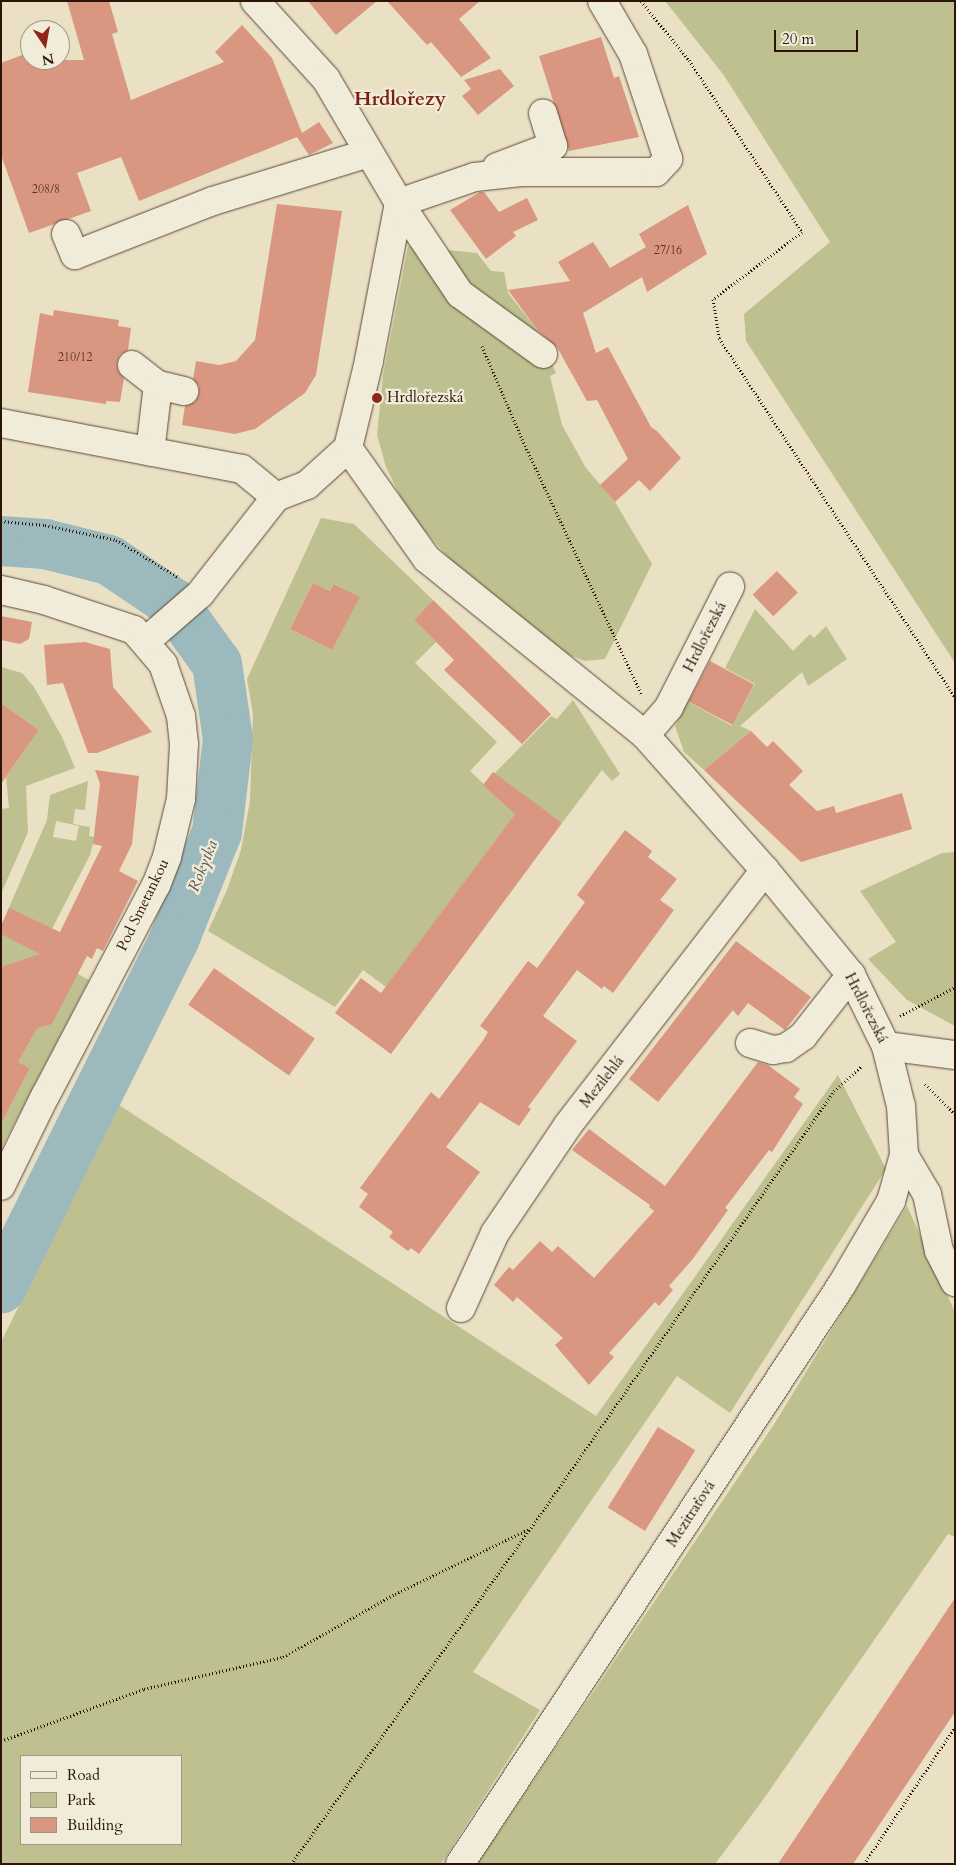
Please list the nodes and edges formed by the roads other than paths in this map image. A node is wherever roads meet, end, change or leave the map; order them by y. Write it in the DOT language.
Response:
graph roads {
  1 [pos="255,1"];
  2 [pos="602,1"];
  3 [pos="543,114"];
  4 [pos="369,153"];
  5 [pos="476,177"];
  6 [pos="399,203"];
  7 [pos="66,234"];
  8 [pos="543,354"];
  9 [pos="132,365"];
  10 [pos="1,423"];
  11 [pos="348,448"];
  12 [pos="150,452"];
  13 [pos="276,497"];
  14 [pos="730,587"];
  15 [pos="1,590"];
  16 [pos="153,636"];
  17 [pos="646,735"];
  18 [pos="766,870"];
  19 [pos="851,975"];
  20 [pos="882,1036"];
  21 [pos="750,1043"];
  22 [pos="955,1055"];
  23 [pos="904,1155"];
  24 [pos="1,1186"];
  25 [pos="955,1282"];
  26 [pos="461,1308"];
  27 [pos="460,1864"];
  1 -- 4 [label="street"];
  2 -- 5 [label="street"];
  3 -- 5 [label="street"];
  4 -- 6 [label="street"];
  4 -- 7 [label="street"];
  5 -- 6 [label="street"];
  6 -- 8 [label="street"];
  6 -- 11 [label="street"];
  9 -- 12 [label="street"];
  10 -- 12 [label="street"];
  11 -- 13 [label="street"];
  11 -- 17 [label="street, Hrdlořezská"];
  12 -- 13 [label="street"];
  13 -- 16 [label="street"];
  14 -- 17 [label="street, Hrdlořezská"];
  15 -- 16 [label="street, Pod Smetankou"];
  16 -- 24 [label="street, Pod Smetankou"];
  17 -- 18 [label="street, Hrdlořezská"];
  18 -- 19 [label="street, Hrdlořezská"];
  18 -- 26 [label="street, Mezilehlá"];
  19 -- 20 [label="street, Hrdlořezská"];
  19 -- 21 [label="street"];
  20 -- 22 [label="street"];
  20 -- 23 [label="street, Hrdlořezská"];
  23 -- 25 [label="street, Hrdlořezská"];
  23 -- 27 [label="street, Mezitraťová"];
}
